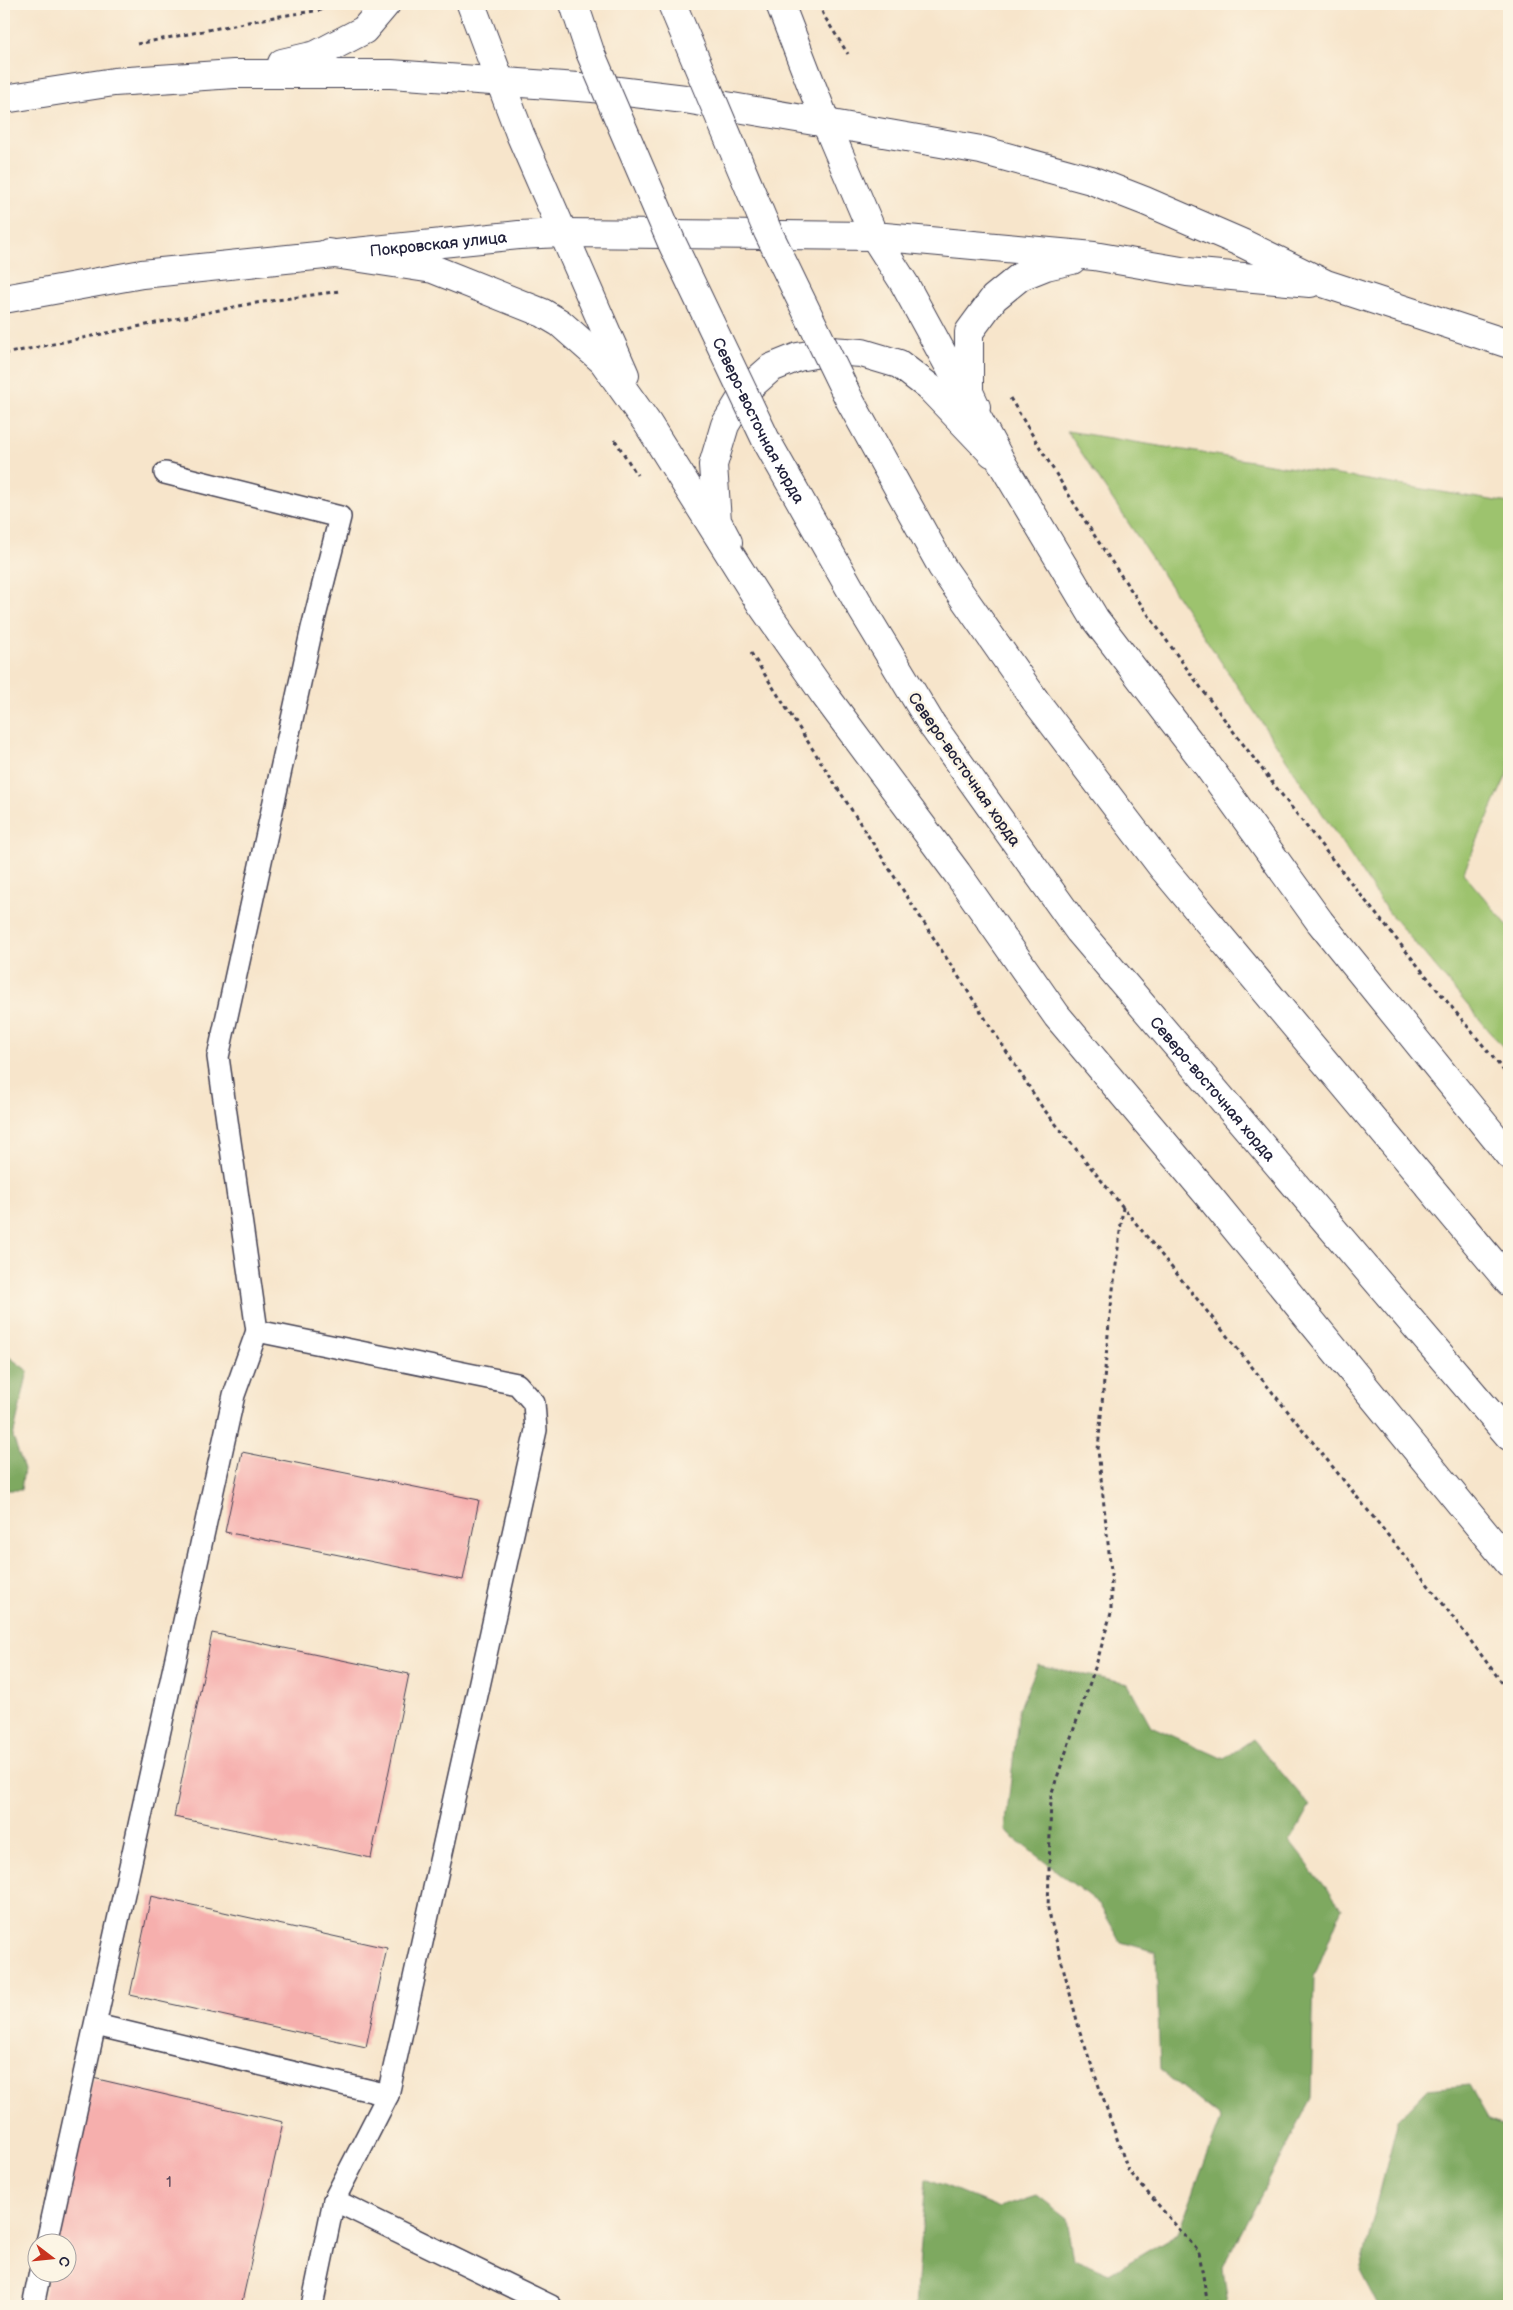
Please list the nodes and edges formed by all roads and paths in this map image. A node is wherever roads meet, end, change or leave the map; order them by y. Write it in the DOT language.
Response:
graph roads {
  1 [pos="332,4"];
  2 [pos="386,4"];
  3 [pos="471,4"];
  4 [pos="574,4"];
  5 [pos="672,4"];
  6 [pos="780,4"];
  7 [pos="819,4"];
  8 [pos="135,45"];
  9 [pos="848,54"];
  10 [pos="234,74"];
  11 [pos="500,80"];
  12 [pos="4,99"];
  13 [pos="826,123"];
  14 [pos="562,233"];
  15 [pos="874,236"];
  16 [pos="328,253"];
  17 [pos="1094,256"];
  18 [pos="1326,284"];
  19 [pos="348,290"];
  20 [pos="4,299"];
  21 [pos="1499,341"];
  22 [pos="4,354"];
  23 [pos="1005,390"];
  24 [pos="648,424"];
  25 [pos="612,434"];
  26 [pos="1003,465"];
  27 [pos="165,473"];
  28 [pos="638,476"];
  29 [pos="762,604"];
  30 [pos="746,644"];
  31 [pos="1509,1078"];
  32 [pos="1509,1155"];
  33 [pos="1123,1207"];
  34 [pos="1509,1282"];
  35 [pos="257,1331"];
  36 [pos="1509,1436"];
  37 [pos="1509,1563"];
  38 [pos="1509,1692"];
  39 [pos="96,2025"];
  40 [pos="388,2095"];
  41 [pos="334,2200"];
  42 [pos="49,2232"];
  43 [pos="38,2282"];
  44 [pos="33,2306"];
  45 [pos="312,2306"];
  46 [pos="546,2306"];
  47 [pos="1208,2306"];
  1 -- 8 [label="path"];
  2 -- 10 [label="main road"];
  3 -- 11 [label="main road"];
  4 -- 36 [label="main road, Северо-восточная хорда, bridge"];
  5 -- 34 [label="main road, bridge"];
  6 -- 13 [label="main road"];
  7 -- 9 [label="path"];
  10 -- 11 [label="main road"];
  10 -- 12 [label="main road"];
  11 -- 13 [label="main road"];
  11 -- 14 [label="main road"];
  13 -- 15 [label="main road"];
  13 -- 18 [label="main road"];
  14 -- 15 [label="main road, Покровская улица"];
  14 -- 16 [label="main road, Покровская улица"];
  14 -- 24 [label="main road"];
  15 -- 17 [label="main road, Покровская улица"];
  15 -- 26 [label="main road"];
  16 -- 20 [label="main road, Покровская улица"];
  16 -- 24 [label="main road"];
  17 -- 18 [label="main road, Покровская улица"];
  17 -- 26 [label="main road"];
  18 -- 21 [label="main road"];
  19 -- 22 [label="path"];
  23 -- 31 [label="path"];
  24 -- 29 [label="main road"];
  25 -- 28 [label="path"];
  26 -- 29 [label="main road"];
  26 -- 32 [label="main road"];
  27 -- 35 [label="lane"];
  29 -- 37 [label="main road"];
  30 -- 33 [label="path"];
  33 -- 38 [label="path"];
  33 -- 47 [label="path"];
  35 -- 39 [label="lane"];
  35 -- 40 [label="lane"];
  39 -- 40 [label="lane"];
  39 -- 42 [label="lane"];
  40 -- 41 [label="lane"];
  41 -- 45 [label="lane"];
  41 -- 46 [label="lane"];
  43 -- 44 [label="lane"];
}
